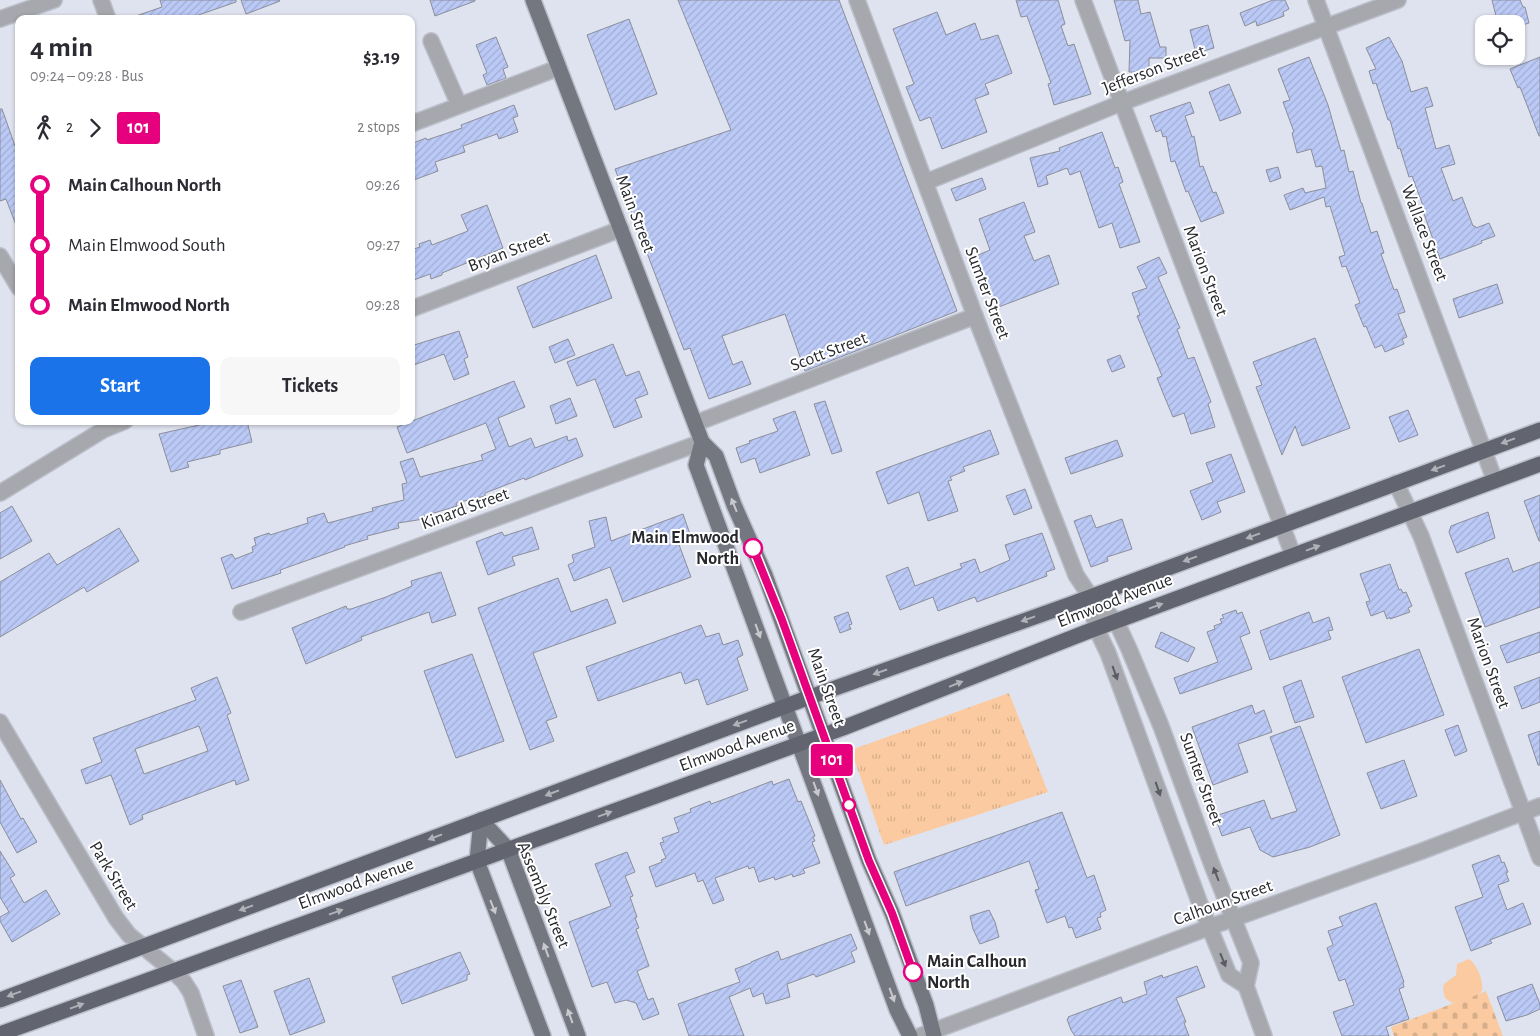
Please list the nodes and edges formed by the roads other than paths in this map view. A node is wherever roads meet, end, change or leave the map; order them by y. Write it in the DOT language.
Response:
graph roads {
  1 [pos="54,0"];
  2 [pos="101,0"];
  3 [pos="532,0"];
  4 [pos="857,0"];
  5 [pos="1083,0"];
  6 [pos="1316,0"];
  7 [pos="1398,0"];
  8 [pos="107,15"];
  9 [pos="0,19"];
  10 [pos="1326,26"];
  11 [pos="431,42"];
  12 [pos="558,68"];
  13 [pos="1121,102"];
  14 [pos="459,106"];
  15 [pos="415,122"];
  16 [pos="926,182"];
  17 [pos="621,229"];
  18 [pos="0,256"];
  19 [pos="15,281"];
  20 [pos="415,307"];
  21 [pos="976,316"];
  22 [pos="696,423"];
  23 [pos="101,426"];
  24 [pos="1540,430"];
  25 [pos="702,442"];
  26 [pos="1484,451"];
  27 [pos="1540,464"];
  28 [pos="1495,480"];
  29 [pos="1396,483"];
  30 [pos="0,493"];
  31 [pos="1409,512"];
  32 [pos="1281,526"];
  33 [pos="1293,555"];
  34 [pos="1090,596"];
  35 [pos="240,612"];
  36 [pos="1116,621"];
  37 [pos="1096,628"];
  38 [pos="810,697"];
  39 [pos="785,706"];
  40 [pos="0,722"];
  41 [pos="823,734"];
  42 [pos="799,744"];
  43 [pos="1540,806"];
  44 [pos="1523,812"];
  45 [pos="481,820"];
  46 [pos="508,849"];
  47 [pos="1540,858"];
  48 [pos="477,861"];
  49 [pos="1234,919"];
  50 [pos="1210,927"];
  51 [pos="142,947"];
  52 [pos="173,971"];
  53 [pos="1246,986"];
  54 [pos="0,1000"];
  55 [pos="0,1034"];
  56 [pos="929,1034"];
  57 [pos="206,1036"];
  58 [pos="543,1036"];
  59 [pos="578,1036"];
  60 [pos="910,1036"];
  61 [pos="1264,1036"];
  1 -- 9 [label="street"];
  2 -- 8 [label="street"];
  3 -- 12 [label="main road, Main Street"];
  4 -- 16 [label="street, Sumter Street"];
  5 -- 13 [label="street, Marion Street"];
  6 -- 10 [label="street, Wallace Street"];
  7 -- 10 [label="street, Jefferson Street"];
  10 -- 13 [label="street, Jefferson Street"];
  10 -- 26 [label="street, Wallace Street"];
  11 -- 14 [label="street"];
  12 -- 14 [label="street"];
  12 -- 17 [label="main road, Main Street"];
  13 -- 16 [label="street, Jefferson Street"];
  13 -- 32 [label="street, Marion Street"];
  14 -- 15 [label="street"];
  16 -- 21 [label="street, Sumter Street"];
  17 -- 20 [label="street, Bryan Street"];
  17 -- 22 [label="main road, Main Street"];
  18 -- 19 [label="street"];
  21 -- 22 [label="street, Scott Street"];
  21 -- 34 [label="street, Sumter Street"];
  22 -- 25 [label="main road, Main Street"];
  23 -- 30 [label="street"];
  24 -- 26 [label="highway, Elmwood Avenue, one-way"];
  25 -- 35 [label="street, Kinard Street"];
  38 -- 25 [label="main road, Main Street, one-way"];
  25 -- 39 [label="main road, Main Street, one-way"];
  26 -- 28 [label="street, Wallace Street"];
  26 -- 29 [label="highway, Elmwood Avenue, one-way"];
  27 -- 28 [label="highway, Elmwood Avenue"];
  28 -- 31 [label="highway, Elmwood Avenue"];
  29 -- 31 [label="street, Marion Street"];
  29 -- 32 [label="highway, Elmwood Avenue"];
  33 -- 31 [label="highway, Elmwood Avenue, one-way"];
  31 -- 44 [label="street, Marion Street"];
  32 -- 33 [label="street, Marion Street"];
  32 -- 34 [label="highway, Elmwood Avenue, one-way"];
  36 -- 33 [label="highway, Elmwood Avenue, one-way"];
  34 -- 36 [label="street, Sumter Street"];
  34 -- 37 [label="street, Sumter Street"];
  34 -- 38 [label="highway, Elmwood Avenue, one-way"];
  36 -- 37 [label="highway, Elmwood Avenue"];
  49 -- 36 [label="street, Sumter Street, one-way"];
  41 -- 37 [label="highway, Elmwood Avenue, one-way"];
  37 -- 50 [label="street, Sumter Street, one-way"];
  38 -- 39 [label="highway, Elmwood Avenue"];
  38 -- 41 [label="main road, Main Street"];
  39 -- 42 [label="main road, Main Street"];
  39 -- 45 [label="highway, Elmwood Avenue, one-way"];
  40 -- 51 [label="street, Park Street"];
  41 -- 42 [label="highway, Elmwood Avenue"];
  41 -- 56 [label="main road, Main Street"];
  46 -- 42 [label="highway, Elmwood Avenue, one-way"];
  42 -- 60 [label="main road, Main Street, one-way"];
  43 -- 44 [label="street, Calhoun Street"];
  44 -- 47 [label="street, Marion Street"];
  44 -- 49 [label="street, Calhoun Street"];
  45 -- 46 [label="main road, Assembly Street"];
  45 -- 48 [label="main road"];
  45 -- 51 [label="highway, Elmwood Avenue, one-way"];
  46 -- 48 [label="highway, Elmwood Avenue"];
  59 -- 46 [label="main road, Assembly Street, one-way"];
  52 -- 48 [label="highway, Elmwood Avenue, one-way"];
  48 -- 58 [label="main road, one-way"];
  49 -- 50 [label="street, Calhoun Street"];
  49 -- 53 [label="street, Sumter Street"];
  50 -- 53 [label="street, Sumter Street, one-way"];
  50 -- 56 [label="street, Calhoun Street"];
  51 -- 52 [label="street, Park Street"];
  51 -- 54 [label="highway, Elmwood Avenue, one-way"];
  55 -- 52 [label="highway, Elmwood Avenue, one-way"];
  52 -- 57 [label="street, Park Street"];
  53 -- 61 [label="street, Sumter Street"];
}
